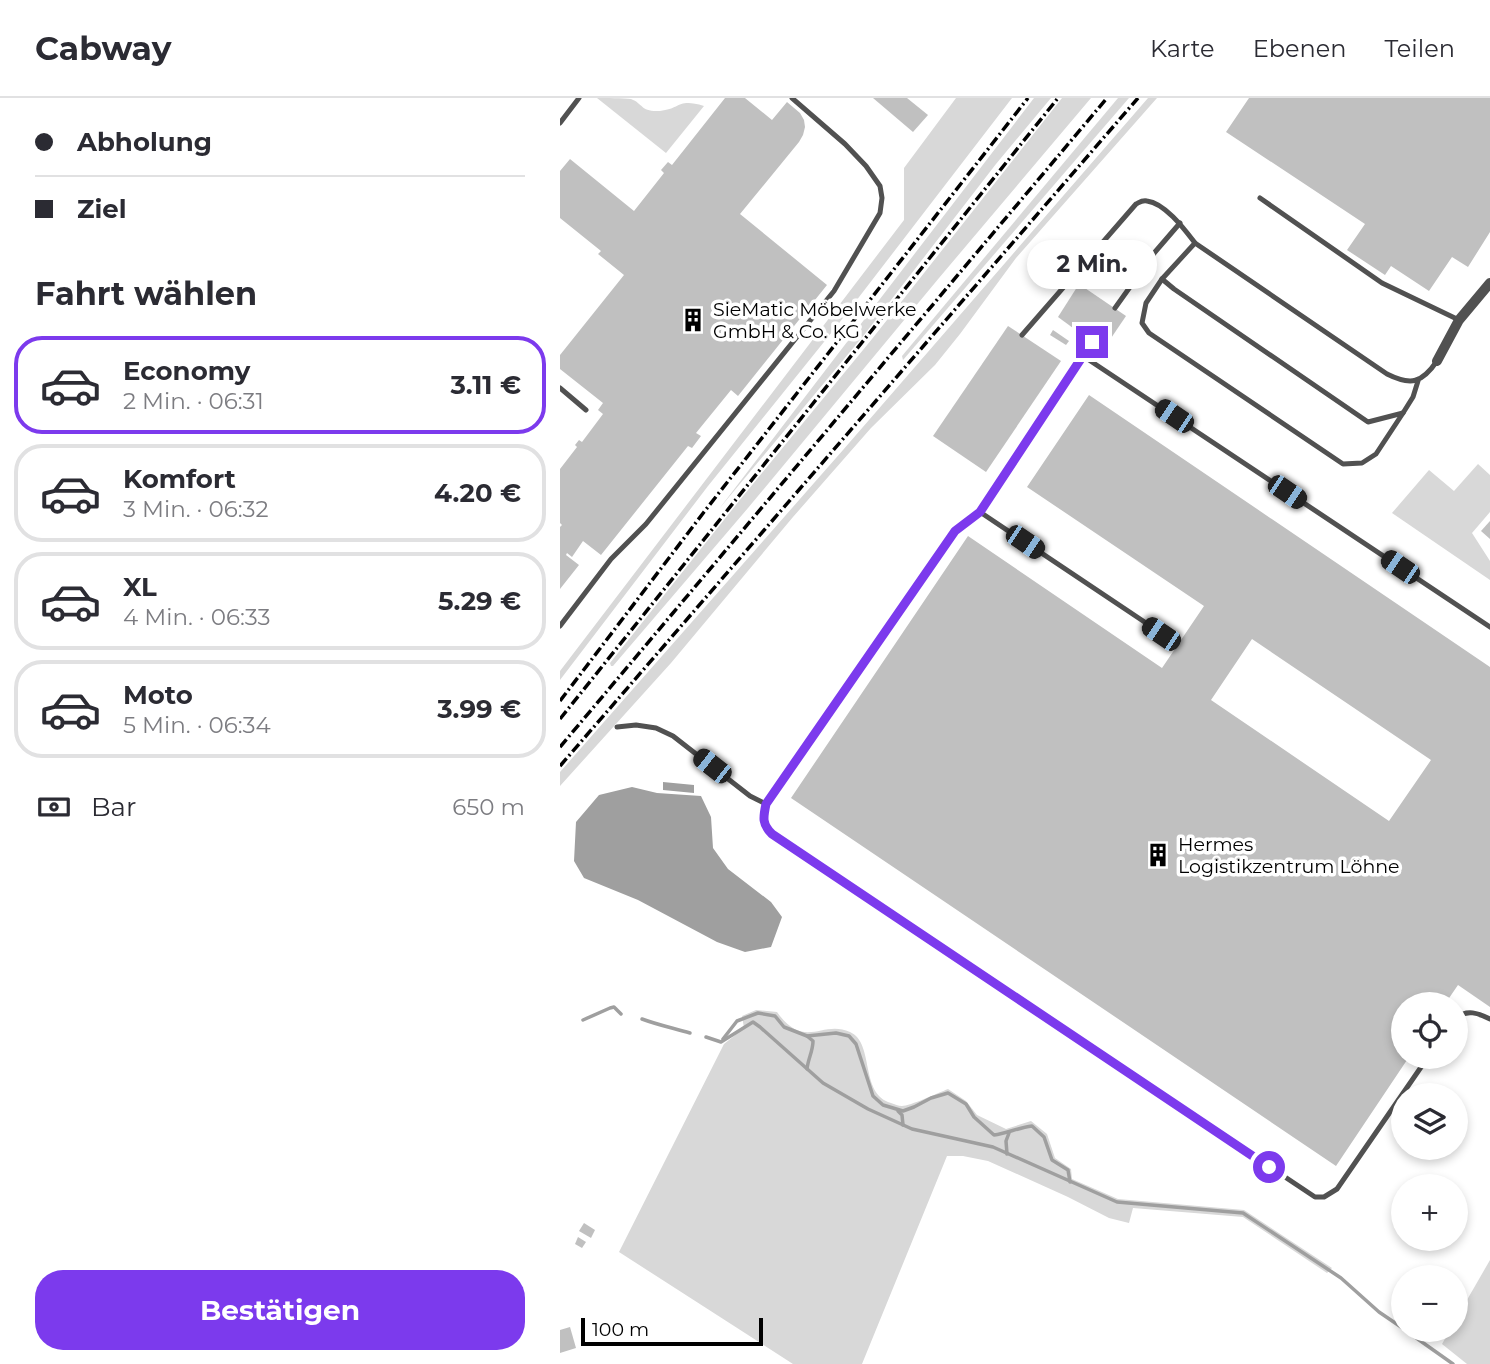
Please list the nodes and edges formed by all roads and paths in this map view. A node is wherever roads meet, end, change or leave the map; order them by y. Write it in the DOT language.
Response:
graph roads {
  1 [pos="579,98"];
  2 [pos="792,98"];
  3 [pos="560,123"];
  4 [pos="1259,198"];
  5 [pos="1180,223"];
  6 [pos="1195,243"];
  7 [pos="1162,279"];
  8 [pos="1490,283"];
  9 [pos="1115,308"];
  10 [pos="1459,320"];
  11 [pos="1022,335"];
  12 [pos="1092,342"];
  13 [pos="1083,356"];
  14 [pos="1437,361"];
  15 [pos="1418,381"];
  16 [pos="560,388"];
  17 [pos="586,410"];
  18 [pos="1403,413"];
  19 [pos="980,512"];
  20 [pos="560,626"];
  21 [pos="1490,627"];
  22 [pos="1161,634"];
  23 [pos="617,727"];
  24 [pos="766,804"];
  25 [pos="1468,1013"];
  26 [pos="1490,1019"];
  27 [pos="1420,1069"];
  1 -- 3 [label="lane"];
  2 -- 20 [label="lane"];
  4 -- 10 [label="lane"];
  5 -- 6 [label="lane"];
  5 -- 9 [label="lane"];
  5 -- 11 [label="lane"];
  6 -- 7 [label="lane"];
  6 -- 15 [label="lane"];
  7 -- 18 [label="lane"];
  7 -- 18 [label="lane"];
  8 -- 10 [label="street"];
  10 -- 14 [label="street"];
  12 -- 13 [label="lane"];
  13 -- 19 [label="lane"];
  13 -- 21 [label="lane"];
  14 -- 15 [label="lane"];
  15 -- 18 [label="lane"];
  16 -- 17 [label="lane"];
  19 -- 22 [label="lane"];
  19 -- 24 [label="lane"];
  23 -- 24 [label="lane"];
  24 -- 27 [label="lane"];
  25 -- 26 [label="lane"];
}
